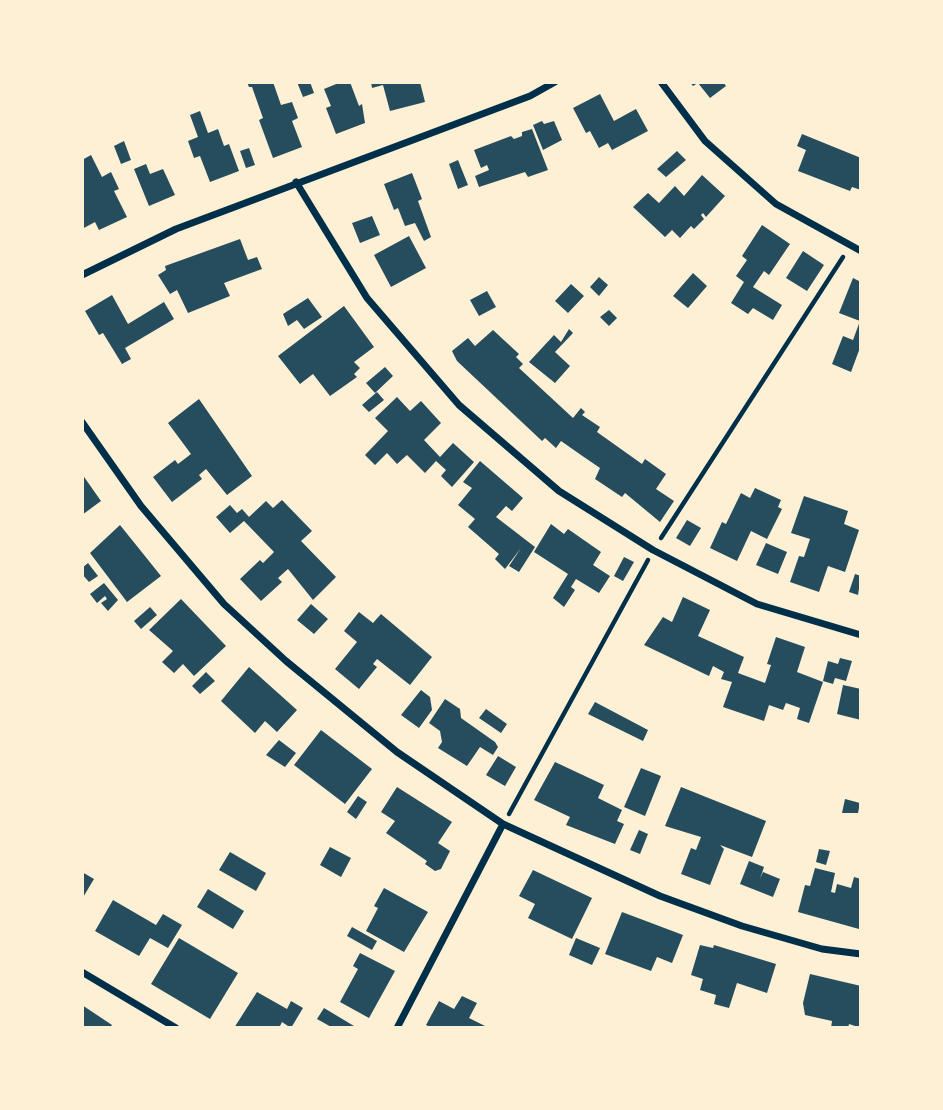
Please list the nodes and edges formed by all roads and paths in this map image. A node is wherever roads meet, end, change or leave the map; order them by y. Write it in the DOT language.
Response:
graph roads {
  1 [pos="555,82"];
  2 [pos="661,82"];
  3 [pos="296,182"];
  4 [pos="850,246"];
  5 [pos="861,251"];
  6 [pos="82,275"];
  7 [pos="82,422"];
  8 [pos="653,550"];
  9 [pos="861,635"];
  10 [pos="503,824"];
  11 [pos="861,954"];
  12 [pos="82,972"];
  13 [pos="176,1028"];
  14 [pos="397,1028"];
  1 -- 3 [label="street"];
  2 -- 4 [label="street"];
  3 -- 6 [label="street"];
  3 -- 8 [label="street"];
  4 -- 5 [label="street"];
  4 -- 8 [label="path"];
  7 -- 10 [label="street"];
  8 -- 9 [label="street"];
  8 -- 10 [label="path"];
  10 -- 11 [label="street"];
  10 -- 14 [label="street"];
  12 -- 13 [label="street"];
}
